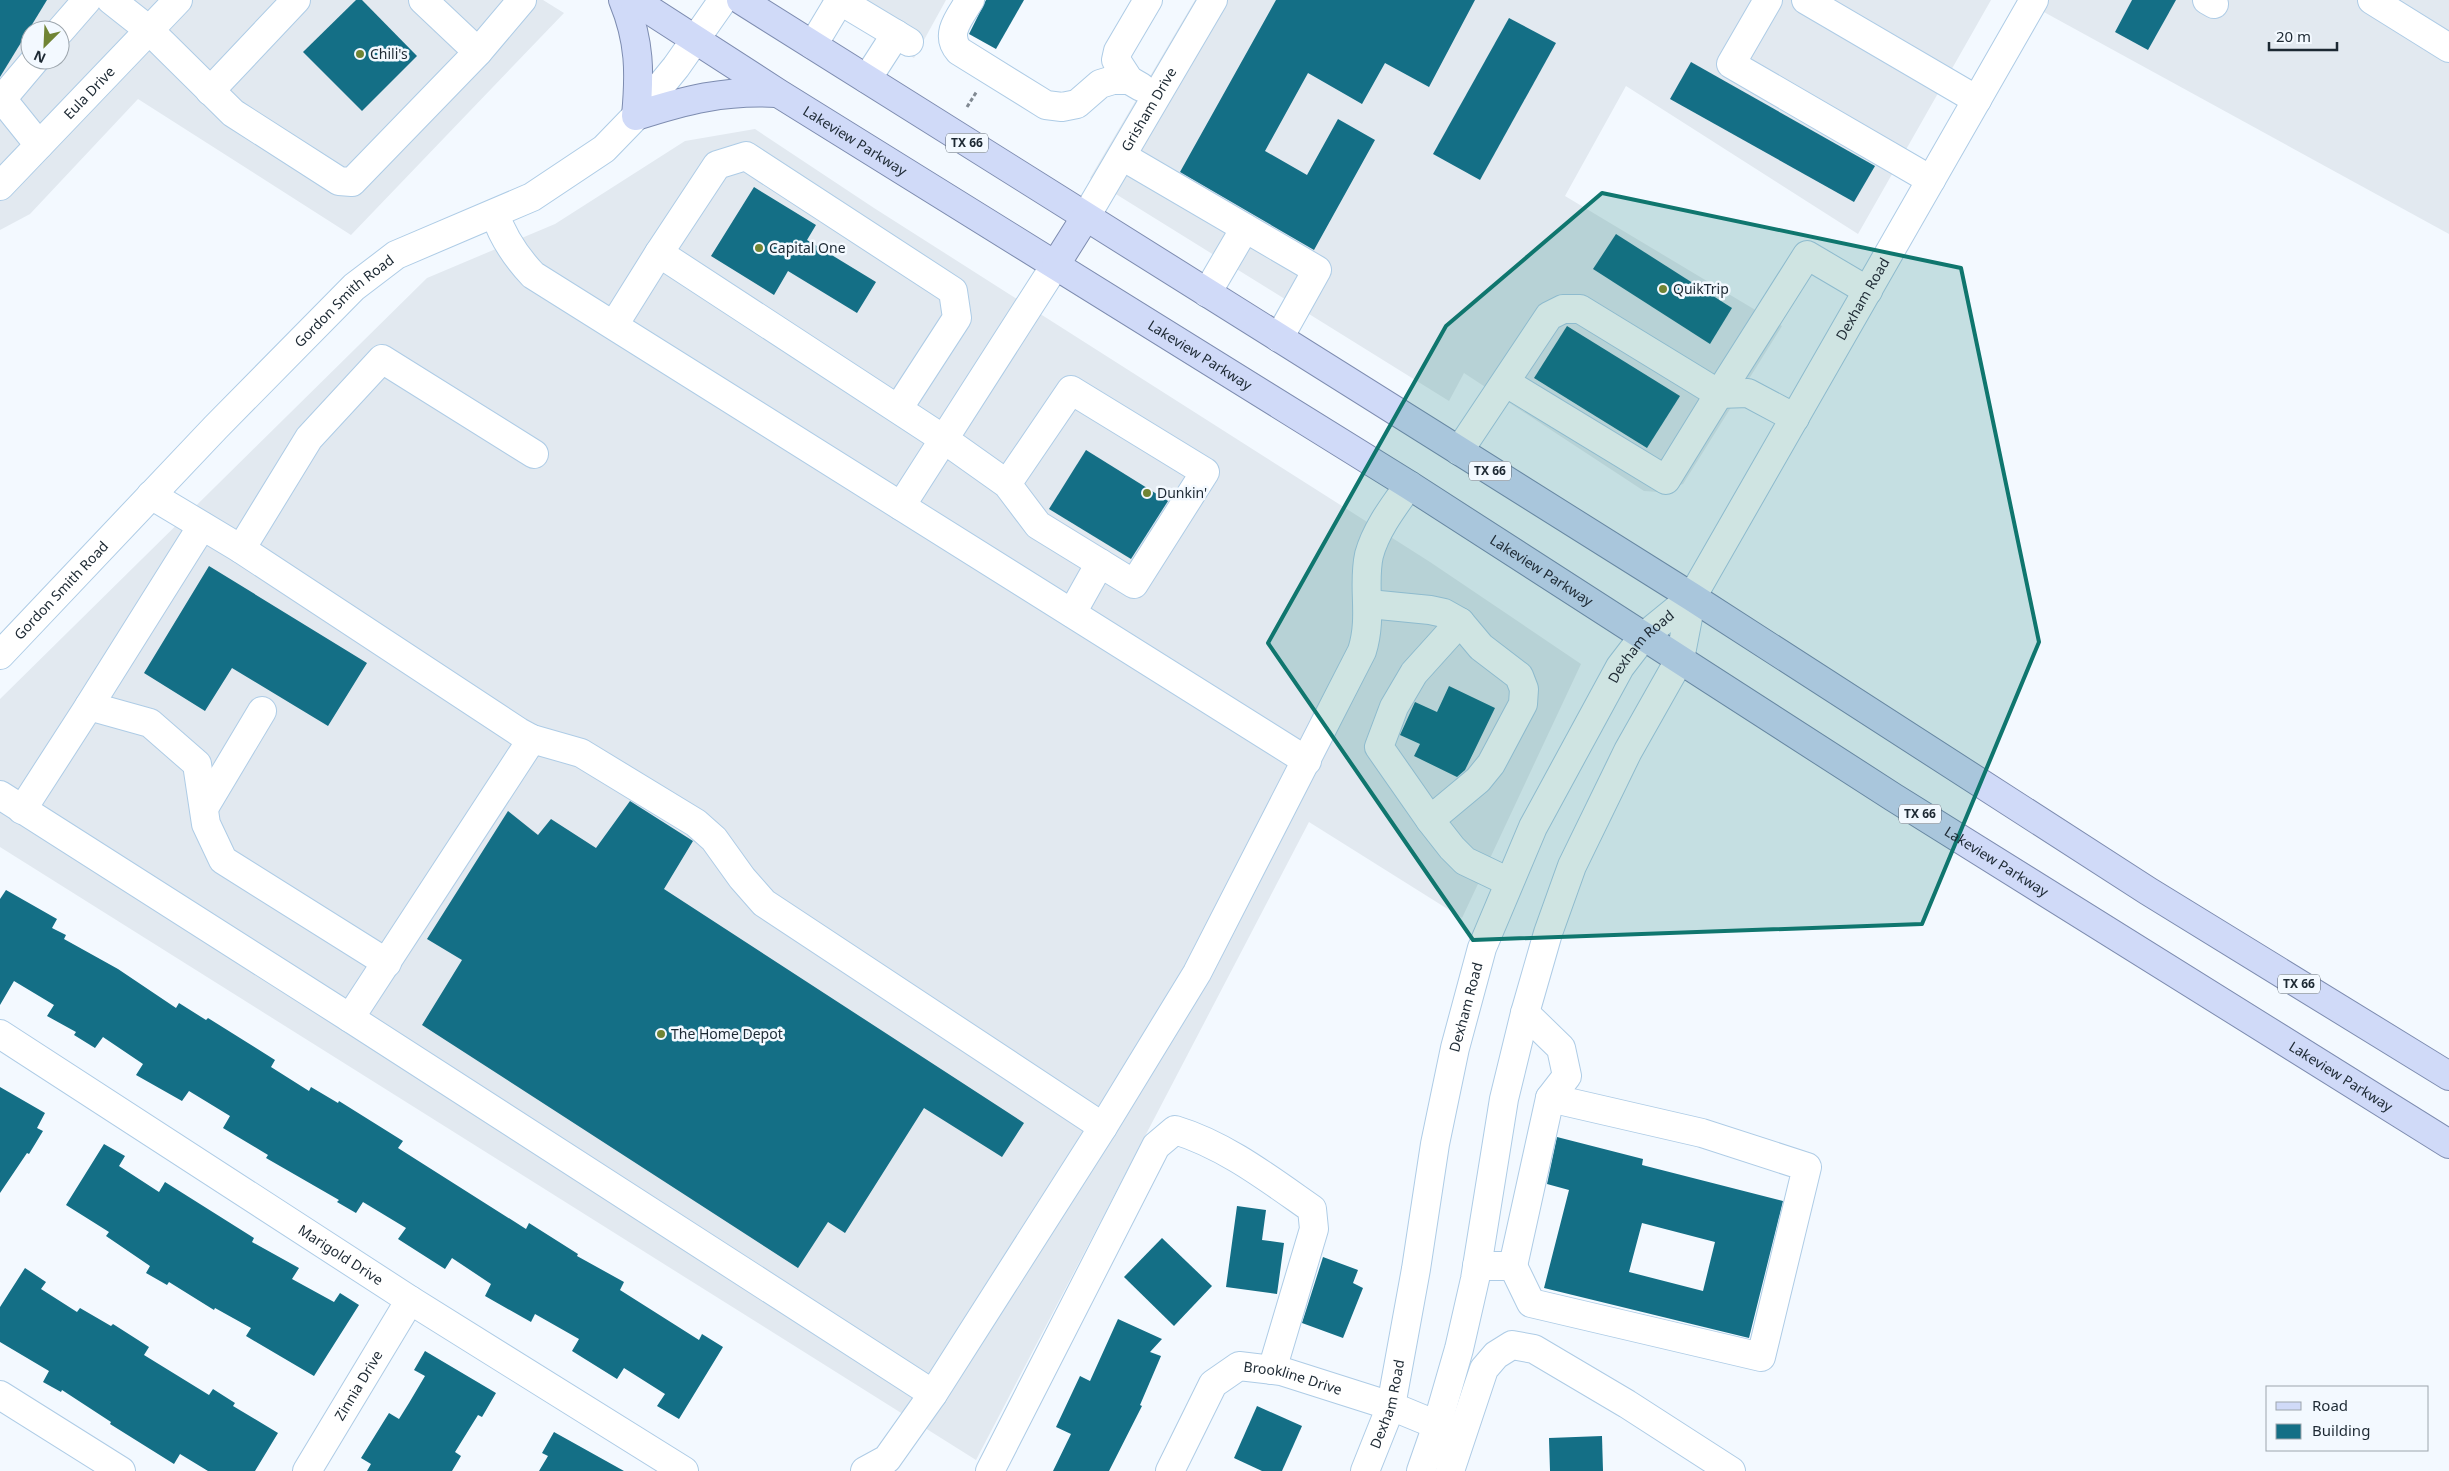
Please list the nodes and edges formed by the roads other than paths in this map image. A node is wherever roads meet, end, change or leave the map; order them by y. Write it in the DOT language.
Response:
graph roads {
  1 [pos="87,0"];
  2 [pos="111,0"];
  3 [pos="178,0"];
  4 [pos="296,0"];
  5 [pos="423,0"];
  6 [pos="522,0"];
  7 [pos="623,0"];
  8 [pos="634,0"];
  9 [pos="722,0"];
  10 [pos="741,0"];
  11 [pos="839,0"];
  12 [pos="970,0"];
  13 [pos="1148,0"];
  14 [pos="1213,0"];
  15 [pos="1768,0"];
  16 [pos="1806,0"];
  17 [pos="2034,0"];
  18 [pos="2372,0"];
  19 [pos="70,20"];
  20 [pos="149,30"];
  21 [pos="695,40"];
  22 [pos="813,45"];
  23 [pos="2449,48"];
  24 [pos="478,52"];
  25 [pos="27,70"];
  26 [pos="867,79"];
  27 [pos="1129,80"];
  28 [pos="210,91"];
  29 [pos="778,93"];
  30 [pos="1157,97"];
  31 [pos="1977,100"];
  32 [pos="636,116"];
  33 [pos="39,145"];
  34 [pos="1122,156"];
  35 [pos="1931,180"];
  36 [pos="0,186"];
  37 [pos="495,214"];
  38 [pos="1085,218"];
  39 [pos="1245,228"];
  40 [pos="659,253"];
  41 [pos="1056,264"];
  42 [pos="1868,291"];
  43 [pos="1207,292"];
  44 [pos="614,325"];
  45 [pos="1279,338"];
  46 [pos="1505,382"];
  47 [pos="1718,394"];
  48 [pos="898,410"];
  49 [pos="1795,418"];
  50 [pos="945,440"];
  51 [pos="1458,451"];
  52 [pos="534,454"];
  53 [pos="1007,484"];
  54 [pos="1409,484"];
  55 [pos="151,495"];
  56 [pos="901,506"];
  57 [pos="202,526"];
  58 [pos="241,549"];
  59 [pos="1100,563"];
  60 [pos="1692,598"];
  61 [pos="1369,604"];
  62 [pos="1072,613"];
  63 [pos="1460,622"];
  64 [pos="1643,637"];
  65 [pos="0,655"];
  66 [pos="1680,660"];
  67 [pos="89,706"];
  68 [pos="262,711"];
  69 [pos="532,739"];
  70 [pos="1307,761"];
  71 [pos="0,795"];
  72 [pos="204,808"];
  73 [pos="22,810"];
  74 [pos="1430,820"];
  75 [pos="1509,882"];
  76 [pos="386,963"];
  77 [pos="1525,1013"];
  78 [pos="350,1018"];
  79 [pos="0,1034"];
  80 [pos="2449,1076"];
  81 [pos="1550,1098"];
  82 [pos="1103,1127"];
  83 [pos="2449,1144"];
  84 [pos="1477,1266"];
  85 [pos="1512,1266"];
  86 [pos="410,1300"];
  87 [pos="1272,1370"];
  88 [pos="933,1394"];
  89 [pos="0,1395"];
  90 [pos="1392,1406"];
  91 [pos="1437,1426"];
  92 [pos="677,1469"];
  93 [pos="121,1471"];
  94 [pos="307,1471"];
  95 [pos="865,1471"];
  96 [pos="990,1471"];
  97 [pos="1170,1471"];
  98 [pos="1365,1471"];
  99 [pos="1421,1471"];
  100 [pos="1450,1471"];
  101 [pos="1731,1471"];
  1 -- 19 [label="street"];
  2 -- 20 [label="street"];
  3 -- 20 [label="street, Eula Drive"];
  4 -- 28 [label="street"];
  5 -- 24 [label="street"];
  6 -- 24 [label="street"];
  7 -- 32 [label="main road"];
  8 -- 21 [label="main road, Lakeview Parkway / TX 66"];
  9 -- 21 [label="street, Gordon Smith Road"];
  10 -- 22 [label="main road, TX 66"];
  11 -- 22 [label="street"];
  11 -- 26 [label="street"];
  12 -- 27 [label="street"];
  13 -- 27 [label="street"];
  14 -- 30 [label="street, Grisham Drive"];
  15 -- 35 [label="street"];
  16 -- 31 [label="street"];
  17 -- 31 [label="street, Dexham Road"];
  18 -- 23 [label="street"];
  20 -- 28 [label="street"];
  20 -- 33 [label="street, Eula Drive"];
  21 -- 29 [label="main road, Lakeview Parkway / TX 66"];
  21 -- 32 [label="street, Gordon Smith Road"];
  22 -- 26 [label="main road, TX 66"];
  24 -- 28 [label="street"];
  25 -- 33 [label="street"];
  26 -- 38 [label="main road, TX 66"];
  27 -- 30 [label="street"];
  29 -- 32 [label="main road"];
  29 -- 41 [label="main road, Lakeview Parkway / TX 66"];
  30 -- 34 [label="street, Grisham Drive"];
  31 -- 35 [label="street, Dexham Road"];
  32 -- 37 [label="street, Gordon Smith Road"];
  33 -- 36 [label="street, Eula Drive"];
  34 -- 38 [label="street, Grisham Drive"];
  34 -- 39 [label="street"];
  35 -- 42 [label="street, Dexham Road"];
  37 -- 44 [label="street"];
  37 -- 55 [label="street, Gordon Smith Road"];
  38 -- 41 [label="main road"];
  38 -- 43 [label="main road, TX 66"];
  39 -- 43 [label="street"];
  39 -- 45 [label="street"];
  40 -- 44 [label="street"];
  40 -- 48 [label="street"];
  40 -- 48 [label="street"];
  41 -- 50 [label="street"];
  41 -- 54 [label="main road, Lakeview Parkway / TX 66"];
  42 -- 47 [label="street"];
  42 -- 49 [label="street, Dexham Road"];
  43 -- 45 [label="main road, TX 66"];
  44 -- 56 [label="street"];
  45 -- 51 [label="main road, TX 66"];
  46 -- 47 [label="street"];
  46 -- 47 [label="street"];
  46 -- 51 [label="street"];
  47 -- 49 [label="street"];
  48 -- 50 [label="street"];
  49 -- 60 [label="street, Dexham Road"];
  50 -- 53 [label="street"];
  50 -- 56 [label="street"];
  51 -- 60 [label="main road, TX 66"];
  52 -- 58 [label="street"];
  53 -- 59 [label="street"];
  53 -- 59 [label="street"];
  54 -- 61 [label="street"];
  54 -- 64 [label="main road, Lakeview Parkway / TX 66"];
  55 -- 57 [label="street"];
  55 -- 65 [label="street, Gordon Smith Road"];
  56 -- 62 [label="street"];
  57 -- 58 [label="street"];
  57 -- 67 [label="street"];
  58 -- 69 [label="street"];
  59 -- 62 [label="street"];
  60 -- 64 [label="street, Dexham Road"];
  60 -- 66 [label="street, Dexham Road"];
  60 -- 80 [label="main road, TX 66"];
  61 -- 63 [label="street"];
  61 -- 70 [label="street"];
  62 -- 70 [label="street"];
  63 -- 74 [label="street"];
  63 -- 74 [label="street"];
  64 -- 66 [label="main road, Lakeview Parkway / TX 66"];
  64 -- 75 [label="street, Dexham Road"];
  66 -- 77 [label="street, Dexham Road"];
  66 -- 83 [label="main road, Lakeview Parkway / TX 66"];
  67 -- 72 [label="street"];
  67 -- 73 [label="street"];
  68 -- 72 [label="street"];
  69 -- 76 [label="street"];
  69 -- 82 [label="street"];
  70 -- 82 [label="street"];
  71 -- 73 [label="street"];
  72 -- 76 [label="street"];
  73 -- 78 [label="street"];
  74 -- 75 [label="street"];
  75 -- 90 [label="street, Dexham Road"];
  76 -- 78 [label="street"];
  77 -- 81 [label="street"];
  77 -- 84 [label="street, Dexham Road"];
  78 -- 88 [label="street"];
  79 -- 86 [label="street, Marigold Drive"];
  81 -- 85 [label="street"];
  81 -- 85 [label="street"];
  82 -- 88 [label="street"];
  84 -- 85 [label="street"];
  84 -- 91 [label="street, Dexham Road"];
  86 -- 92 [label="street, Marigold Drive"];
  86 -- 94 [label="street, Zinnia Drive"];
  87 -- 90 [label="street, Brookline Drive"];
  87 -- 96 [label="street"];
  87 -- 97 [label="street, Brookline Drive"];
  88 -- 95 [label="street"];
  89 -- 93 [label="street"];
  90 -- 91 [label="street, Brookline Drive"];
  90 -- 98 [label="street, Dexham Road"];
  91 -- 99 [label="street, Dexham Road"];
  100 -- 101 [label="street"];
}
